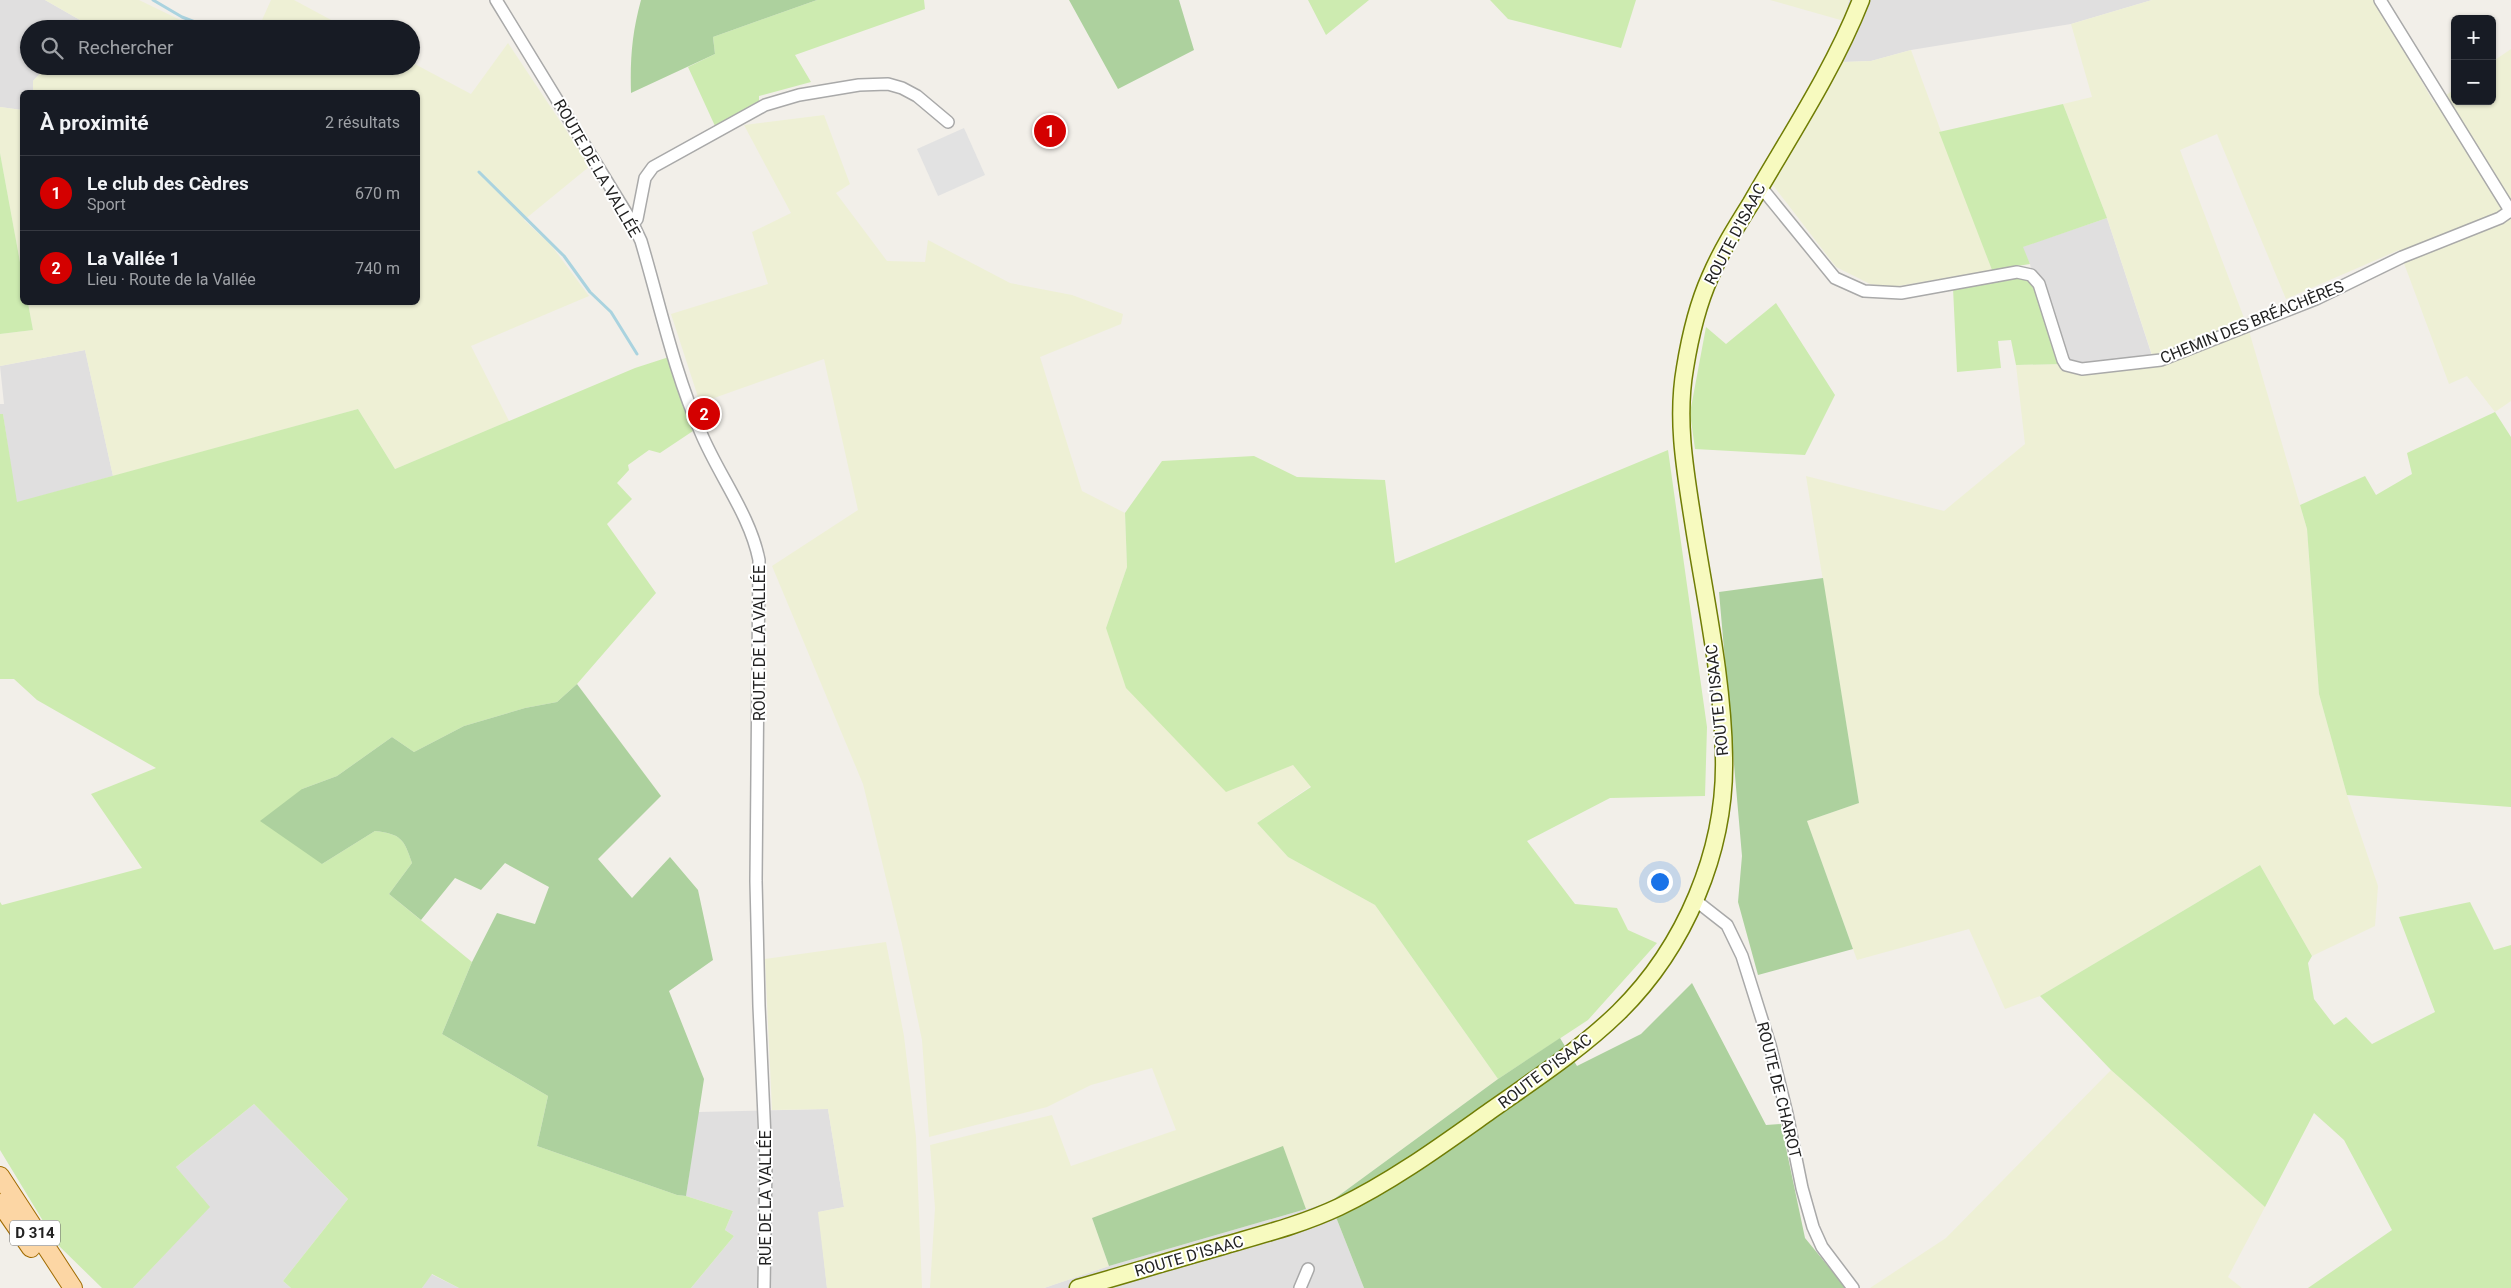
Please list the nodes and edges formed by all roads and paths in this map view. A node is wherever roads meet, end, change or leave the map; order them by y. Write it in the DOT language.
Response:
graph roads {
  1 [pos="496,0"];
  2 [pos="1861,0"];
  3 [pos="2380,0"];
  4 [pos="948,122"];
  5 [pos="1760,186"];
  6 [pos="2511,212"];
  7 [pos="633,224"];
  8 [pos="1695,900"];
  9 [pos="765,1109"];
  10 [pos="0,1176"];
  11 [pos="0,1203"];
  12 [pos="1308,1269"];
  13 [pos="60,1288"];
  14 [pos="73,1288"];
  15 [pos="764,1288"];
  16 [pos="1078,1288"];
  17 [pos="1300,1288"];
  18 [pos="1853,1288"];
  1 -- 7 [label="street, ROUTE DE LA VALLÉE"];
  2 -- 5 [label="street, ROUTE D'ISAAC"];
  3 -- 6 [label="street"];
  4 -- 7 [label="street"];
  5 -- 6 [label="street, CHEMIN DES BRÉACHÈRES"];
  5 -- 8 [label="street, ROUTE D'ISAAC"];
  7 -- 9 [label="street, ROUTE DE LA VALLÉE"];
  8 -- 16 [label="street, ROUTE D'ISAAC"];
  8 -- 18 [label="street, ROUTE DE CHAROT"];
  9 -- 15 [label="street, RUE DE LA VALLÉE"];
  10 -- 14 [label="main road, D 314"];
  11 -- 13 [label="main road, D 314"];
  12 -- 17 [label="street"];
}
